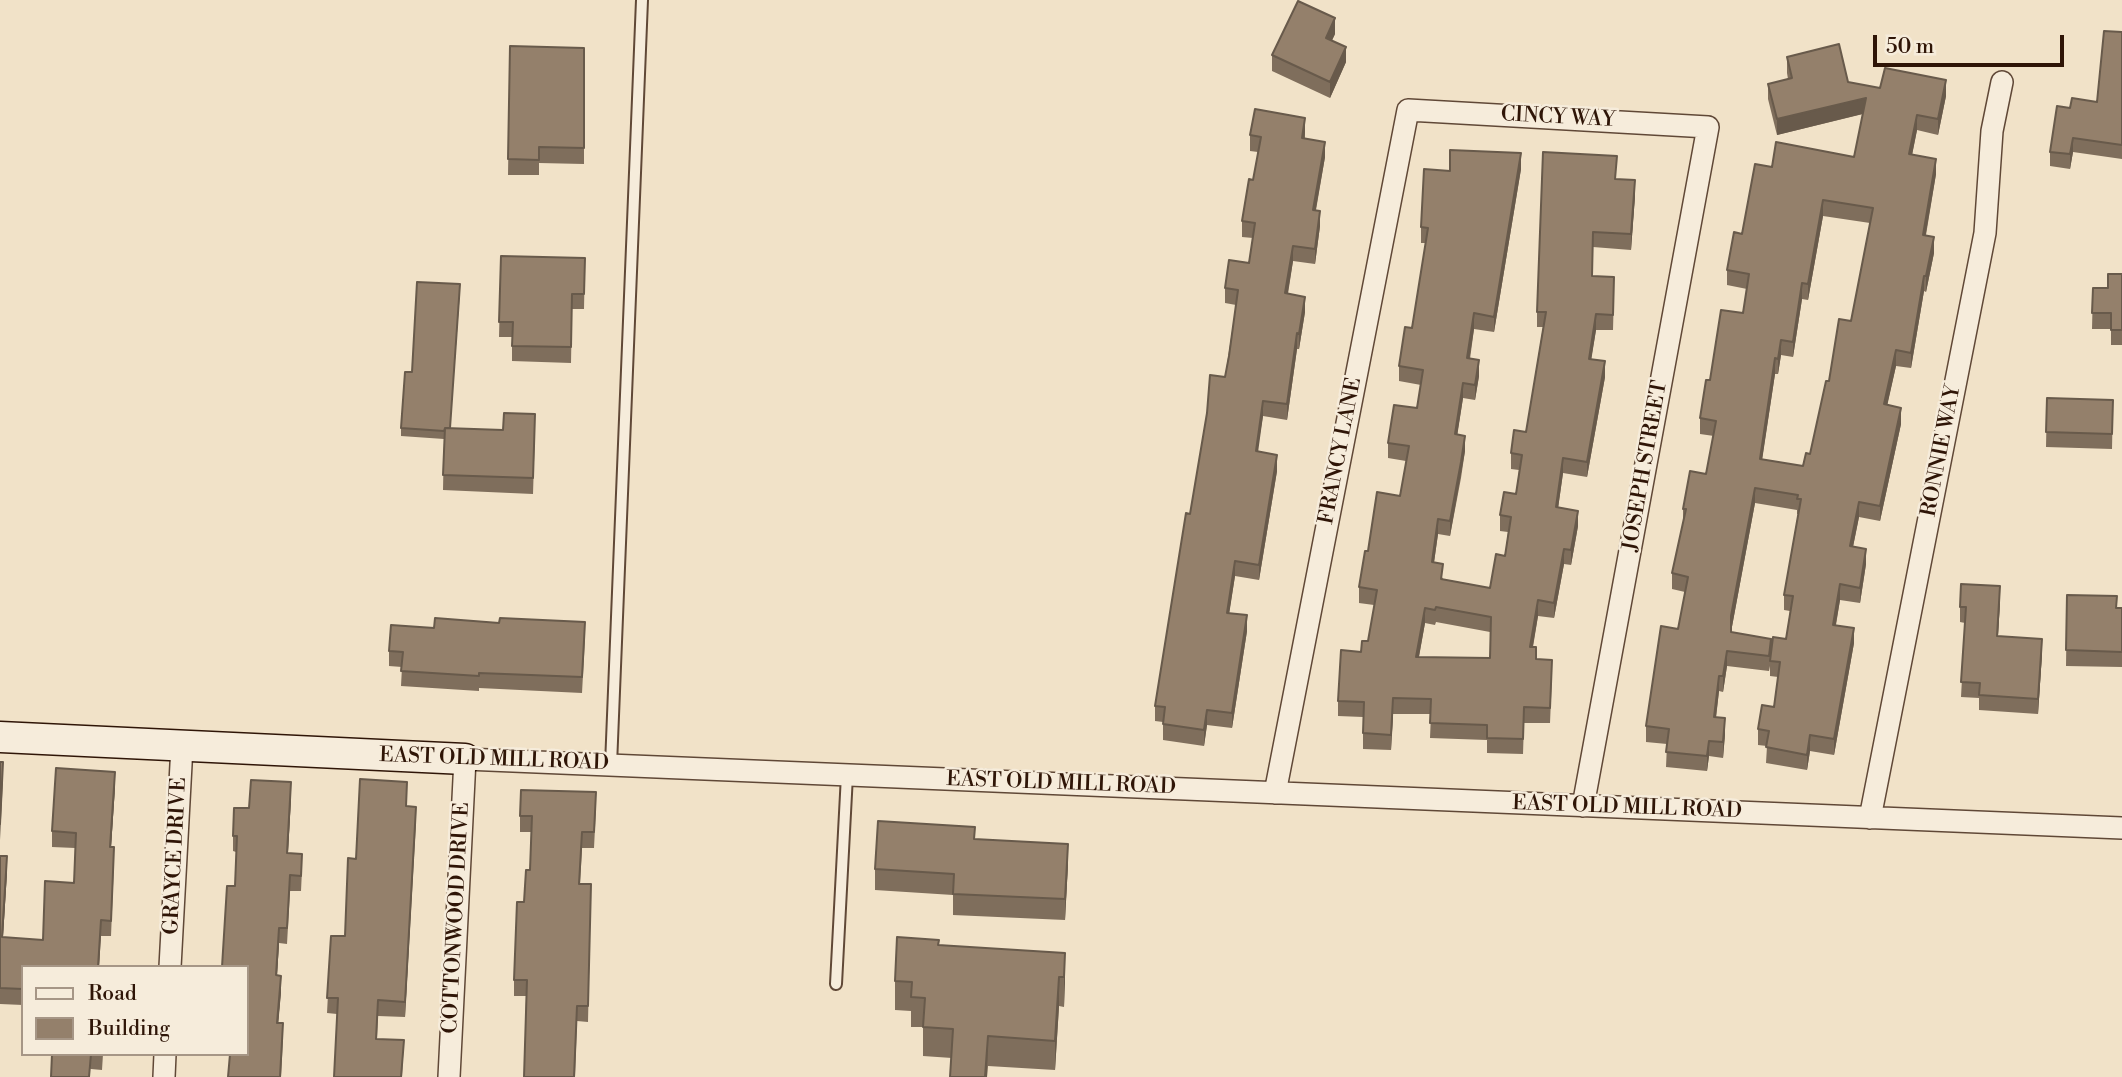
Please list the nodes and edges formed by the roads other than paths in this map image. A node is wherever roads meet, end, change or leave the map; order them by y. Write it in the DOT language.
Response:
graph roads {
  1 [pos="642,0"];
  2 [pos="2002,82"];
  3 [pos="1408,110"];
  4 [pos="1708,127"];
  5 [pos="0,737"];
  6 [pos="182,746"];
  7 [pos="465,759"];
  8 [pos="611,765"];
  9 [pos="847,775"];
  10 [pos="1275,793"];
  11 [pos="1583,806"];
  12 [pos="1870,818"];
  13 [pos="2122,828"];
  14 [pos="170,965"];
  15 [pos="836,984"];
  16 [pos="166,1056"];
  17 [pos="164,1077"];
  18 [pos="449,1077"];
  1 -- 8 [label="lane"];
  2 -- 12 [label="street, RONNIE WAY"];
  3 -- 4 [label="street, CINCY WAY"];
  3 -- 10 [label="street, FRANCY LANE"];
  4 -- 11 [label="street, JOSEPH STREET"];
  5 -- 6 [label="street, EAST OLD MILL ROAD"];
  6 -- 7 [label="street, EAST OLD MILL ROAD"];
  6 -- 14 [label="street, GRAYCE DRIVE"];
  7 -- 8 [label="street, EAST OLD MILL ROAD"];
  7 -- 18 [label="street, COTTONWOOD DRIVE"];
  8 -- 9 [label="street, EAST OLD MILL ROAD"];
  9 -- 10 [label="street, EAST OLD MILL ROAD"];
  9 -- 15 [label="lane"];
  10 -- 11 [label="street, EAST OLD MILL ROAD"];
  11 -- 12 [label="street, EAST OLD MILL ROAD"];
  12 -- 13 [label="street, EAST OLD MILL ROAD"];
  16 -- 17 [label="street"];
}
